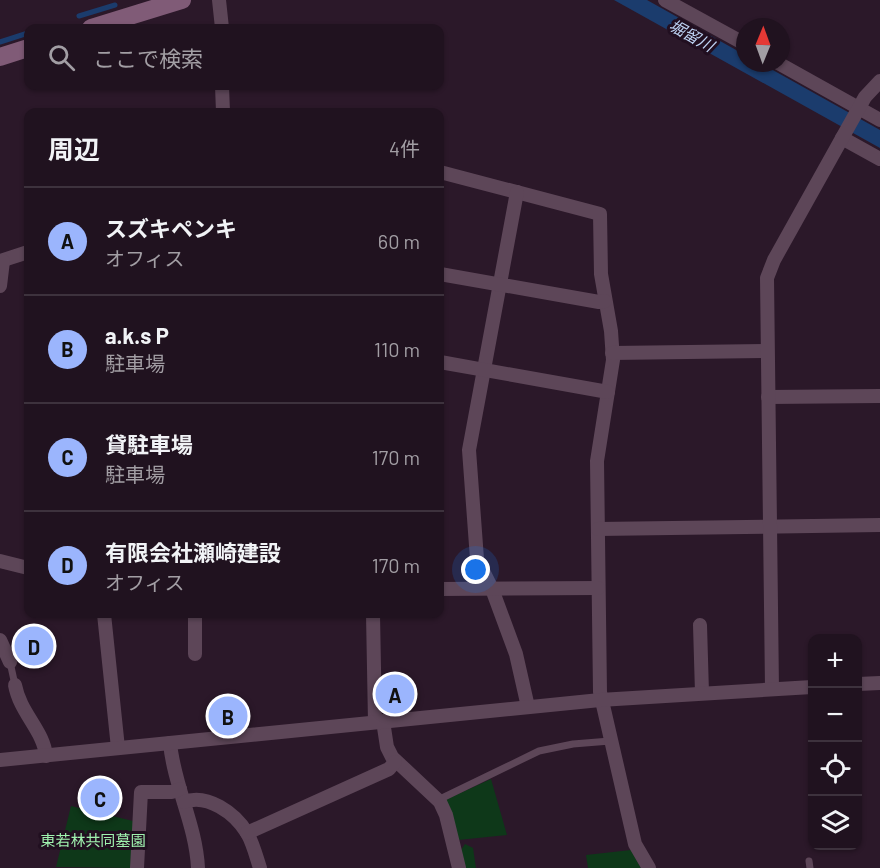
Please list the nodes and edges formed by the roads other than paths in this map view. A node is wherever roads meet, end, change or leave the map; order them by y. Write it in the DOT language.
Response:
graph roads {
  1 [pos="182,0"];
  2 [pos="219,0"];
  3 [pos="665,0"];
  4 [pos="104,24"];
  5 [pos="222,24"];
  6 [pos="736,39"];
  7 [pos="24,49"];
  8 [pos="0,57"];
  9 [pos="790,70"];
  10 [pos="880,81"];
  11 [pos="222,90"];
  12 [pos="223,108"];
  13 [pos="858,110"];
  14 [pos="880,120"];
  15 [pos="844,136"];
  16 [pos="880,159"];
  17 [pos="444,173"];
  18 [pos="517,192"];
  19 [pos="24,253"];
  20 [pos="2,261"];
  21 [pos="444,275"];
  22 [pos="499,284"];
  23 [pos="0,286"];
  24 [pos="605,301"];
  25 [pos="767,351"];
  26 [pos="612,353"];
  27 [pos="444,363"];
  28 [pos="484,370"];
  29 [pos="608,392"];
  30 [pos="880,396"];
  31 [pos="768,397"];
  32 [pos="880,525"];
  33 [pos="769,527"];
  34 [pos="598,529"];
  35 [pos="0,561"];
  36 [pos="24,567"];
  37 [pos="598,588"];
  38 [pos="444,589"];
  39 [pos="492,589"];
  40 [pos="104,618"];
  41 [pos="195,618"];
  42 [pos="373,618"];
  43 [pos="700,625"];
  44 [pos="0,640"];
  45 [pos="195,654"];
  46 [pos="10,662"];
  47 [pos="880,683"];
  48 [pos="862,684"];
  49 [pos="15,686"];
  50 [pos="808,687"];
  51 [pos="772,689"];
  52 [pos="702,693"];
  53 [pos="600,699"];
  54 [pos="528,707"];
  55 [pos="379,722"];
  56 [pos="610,741"];
  57 [pos="170,743"];
  58 [pos="118,748"];
  59 [pos="46,756"];
  60 [pos="0,760"];
  61 [pos="395,762"];
  62 [pos="182,795"];
  63 [pos="438,800"];
  64 [pos="247,833"];
  65 [pos="137,868"];
  66 [pos="198,868"];
  67 [pos="260,868"];
  68 [pos="459,868"];
  69 [pos="649,868"];
  1 -- 4 [label="street"];
  2 -- 5 [label="street"];
  3 -- 6 [label="street"];
  7 -- 8 [label="street"];
  9 -- 13 [label="street"];
  10 -- 13 [label="street"];
  11 -- 12 [label="street"];
  13 -- 14 [label="street"];
  13 -- 15 [label="street"];
  15 -- 16 [label="street"];
  15 -- 25 [label="street"];
  17 -- 18 [label="street"];
  18 -- 22 [label="street"];
  18 -- 24 [label="street"];
  19 -- 20 [label="street"];
  20 -- 23 [label="street"];
  21 -- 22 [label="street"];
  22 -- 24 [label="street"];
  22 -- 28 [label="street"];
  24 -- 26 [label="street"];
  25 -- 26 [label="street"];
  25 -- 31 [label="street"];
  26 -- 29 [label="street"];
  27 -- 28 [label="street"];
  28 -- 29 [label="street"];
  28 -- 39 [label="street"];
  29 -- 34 [label="street"];
  30 -- 31 [label="street"];
  31 -- 33 [label="street"];
  32 -- 33 [label="street"];
  33 -- 34 [label="street"];
  33 -- 51 [label="street"];
  34 -- 37 [label="street"];
  35 -- 36 [label="street"];
  37 -- 39 [label="street"];
  37 -- 53 [label="street"];
  38 -- 39 [label="street"];
  39 -- 54 [label="street"];
  40 -- 58 [label="street"];
  41 -- 45 [label="street"];
  42 -- 55 [label="street"];
  43 -- 52 [label="street"];
  44 -- 46 [label="street"];
  46 -- 49 [label="lane"];
  47 -- 48 [label="street"];
  49 -- 59 [label="street"];
  50 -- 51 [label="street"];
  51 -- 52 [label="street"];
  52 -- 53 [label="street"];
  53 -- 54 [label="street"];
  53 -- 56 [label="street"];
  54 -- 55 [label="street"];
  55 -- 57 [label="street"];
  55 -- 61 [label="street"];
  56 -- 63 [label="lane"];
  56 -- 69 [label="street"];
  57 -- 58 [label="street"];
  57 -- 62 [label="street"];
  58 -- 59 [label="street"];
  59 -- 60 [label="street"];
  61 -- 63 [label="street"];
  61 -- 64 [label="street"];
  62 -- 64 [label="street"];
  62 -- 65 [label="street"];
  62 -- 66 [label="street"];
  63 -- 68 [label="street"];
  64 -- 67 [label="street"];
}
